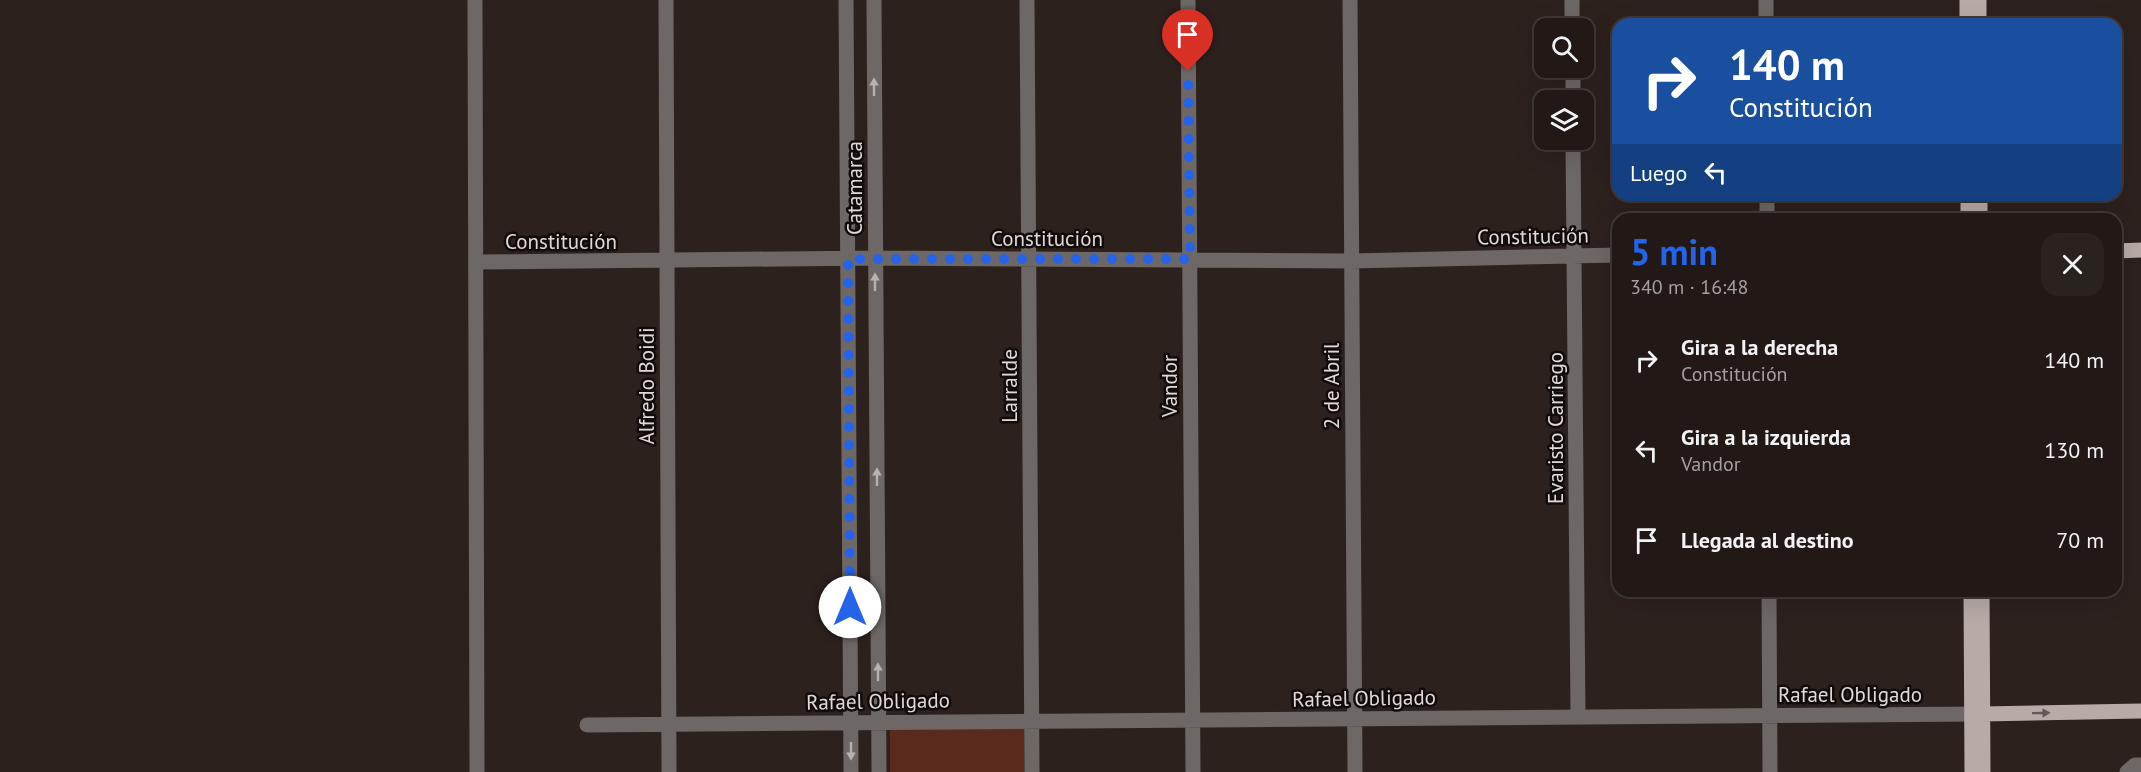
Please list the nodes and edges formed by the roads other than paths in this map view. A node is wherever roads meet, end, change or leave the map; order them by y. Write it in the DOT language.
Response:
graph roads {
  1 [pos="475,0"];
  2 [pos="666,0"];
  3 [pos="846,0"];
  4 [pos="874,0"];
  5 [pos="1028,0"];
  6 [pos="1188,0"];
  7 [pos="1350,0"];
  8 [pos="1572,0"];
  9 [pos="1766,0"];
  10 [pos="1967,0"];
  11 [pos="1979,0"];
  12 [pos="1572,18"];
  13 [pos="1766,18"];
  14 [pos="1967,18"];
  15 [pos="1979,18"];
  16 [pos="1573,150"];
  17 [pos="2141,250"];
  18 [pos="2122,251"];
  19 [pos="1574,255"];
  20 [pos="1612,255"];
  21 [pos="875,258"];
  22 [pos="848,259"];
  23 [pos="1190,259"];
  24 [pos="1029,260"];
  25 [pos="667,261"];
  26 [pos="1352,261"];
  27 [pos="476,262"];
  28 [pos="1769,597"];
  29 [pos="1971,597"];
  30 [pos="1982,597"];
  31 [pos="2141,711"];
  32 [pos="1977,714"];
  33 [pos="1578,716"];
  34 [pos="1770,716"];
  35 [pos="1354,719"];
  36 [pos="1192,720"];
  37 [pos="1032,721"];
  38 [pos="878,722"];
  39 [pos="850,723"];
  40 [pos="669,724"];
  41 [pos="587,725"];
  42 [pos="2141,765"];
  43 [pos="477,772"];
  44 [pos="669,772"];
  45 [pos="851,772"];
  46 [pos="879,772"];
  47 [pos="1032,772"];
  48 [pos="1193,772"];
  49 [pos="1355,772"];
  50 [pos="1770,772"];
  51 [pos="1972,772"];
  52 [pos="1983,772"];
  53 [pos="2127,772"];
  1 -- 27 [label="street"];
  2 -- 25 [label="street, Alfredo Boidi"];
  3 -- 22 [label="street, Catamarca"];
  21 -- 4 [label="street, Catamarca, one-way"];
  5 -- 24 [label="street, Larralde"];
  6 -- 23 [label="street, Vandor"];
  7 -- 26 [label="street, 2 de Abril"];
  8 -- 12 [label="street"];
  9 -- 13 [label="street"];
  10 -- 14 [label="main road"];
  11 -- 15 [label="main road"];
  16 -- 19 [label="street, Evaristo Carriego"];
  17 -- 18 [label="main road"];
  19 -- 20 [label="street, Constitución"];
  19 -- 26 [label="street, Constitución"];
  19 -- 33 [label="street, Evaristo Carriego"];
  21 -- 22 [label="street, Constitución"];
  21 -- 24 [label="street, Constitución"];
  38 -- 21 [label="street, Catamarca, one-way"];
  22 -- 25 [label="street, Constitución"];
  22 -- 39 [label="street, Catamarca"];
  23 -- 24 [label="street, Constitución"];
  23 -- 26 [label="street, Constitución"];
  23 -- 36 [label="street, Vandor"];
  24 -- 37 [label="street, Larralde"];
  25 -- 27 [label="street, Constitución"];
  25 -- 40 [label="street, Alfredo Boidi"];
  26 -- 35 [label="street, 2 de Abril"];
  27 -- 43 [label="street"];
  28 -- 34 [label="street"];
  29 -- 32 [label="main road"];
  30 -- 32 [label="main road"];
  32 -- 31 [label="main road, Rafael Obligado, one-way"];
  32 -- 34 [label="street, Rafael Obligado"];
  32 -- 51 [label="main road"];
  32 -- 52 [label="main road"];
  33 -- 34 [label="street, Rafael Obligado"];
  33 -- 35 [label="street, Rafael Obligado"];
  34 -- 50 [label="street"];
  35 -- 36 [label="street, Rafael Obligado"];
  35 -- 49 [label="street, 2 de Abril"];
  36 -- 37 [label="street, Rafael Obligado"];
  36 -- 48 [label="street, Vandor"];
  37 -- 38 [label="street, Rafael Obligado"];
  37 -- 47 [label="street, Larralde"];
  38 -- 39 [label="street, Rafael Obligado"];
  38 -- 46 [label="street, Catamarca"];
  39 -- 40 [label="street, Rafael Obligado"];
  39 -- 45 [label="street, Catamarca, one-way"];
  40 -- 41 [label="street, Rafael Obligado"];
  40 -- 44 [label="street, Alfredo Boidi"];
  42 -- 53 [label="street"];
}
